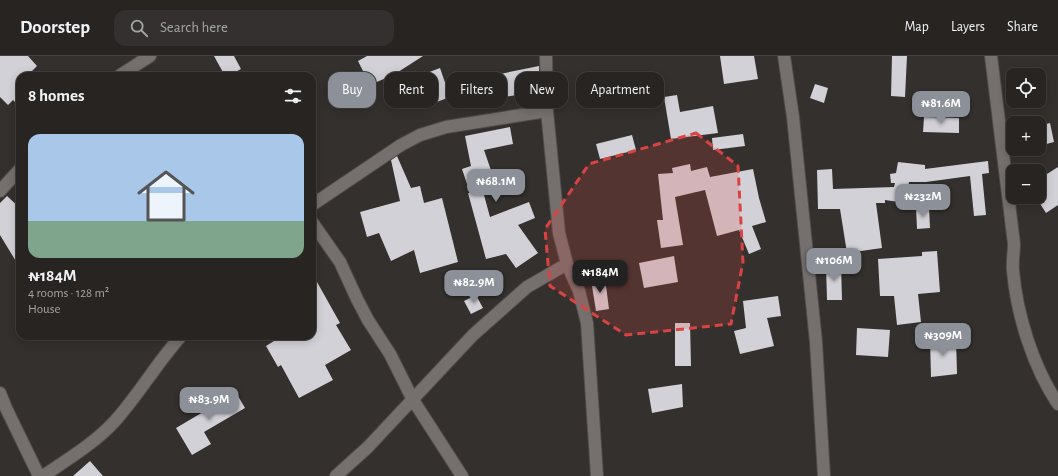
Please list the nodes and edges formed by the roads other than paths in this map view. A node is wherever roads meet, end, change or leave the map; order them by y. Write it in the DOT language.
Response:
graph roads {
  1 [pos="150,56"];
  2 [pos="546,56"];
  3 [pos="784,56"];
  4 [pos="991,56"];
  5 [pos="125,72"];
  6 [pos="547,111"];
  7 [pos="16,173"];
  8 [pos="0,191"];
  9 [pos="316,202"];
  10 [pos="316,228"];
  11 [pos="567,264"];
  12 [pos="177,340"];
  13 [pos="0,393"];
  14 [pos="413,400"];
  15 [pos="1058,404"];
  16 [pos="39,476"];
  17 [pos="43,476"];
  18 [pos="336,476"];
  19 [pos="462,476"];
  20 [pos="598,476"];
  21 [pos="824,476"];
  1 -- 5 [label="street"];
  2 -- 6 [label="street"];
  3 -- 21 [label="street"];
  4 -- 15 [label="street"];
  6 -- 9 [label="street"];
  6 -- 11 [label="street"];
  7 -- 8 [label="street"];
  10 -- 14 [label="street"];
  11 -- 14 [label="street"];
  11 -- 20 [label="street"];
  12 -- 17 [label="street"];
  13 -- 16 [label="street"];
  14 -- 18 [label="street"];
  14 -- 19 [label="street"];
}
